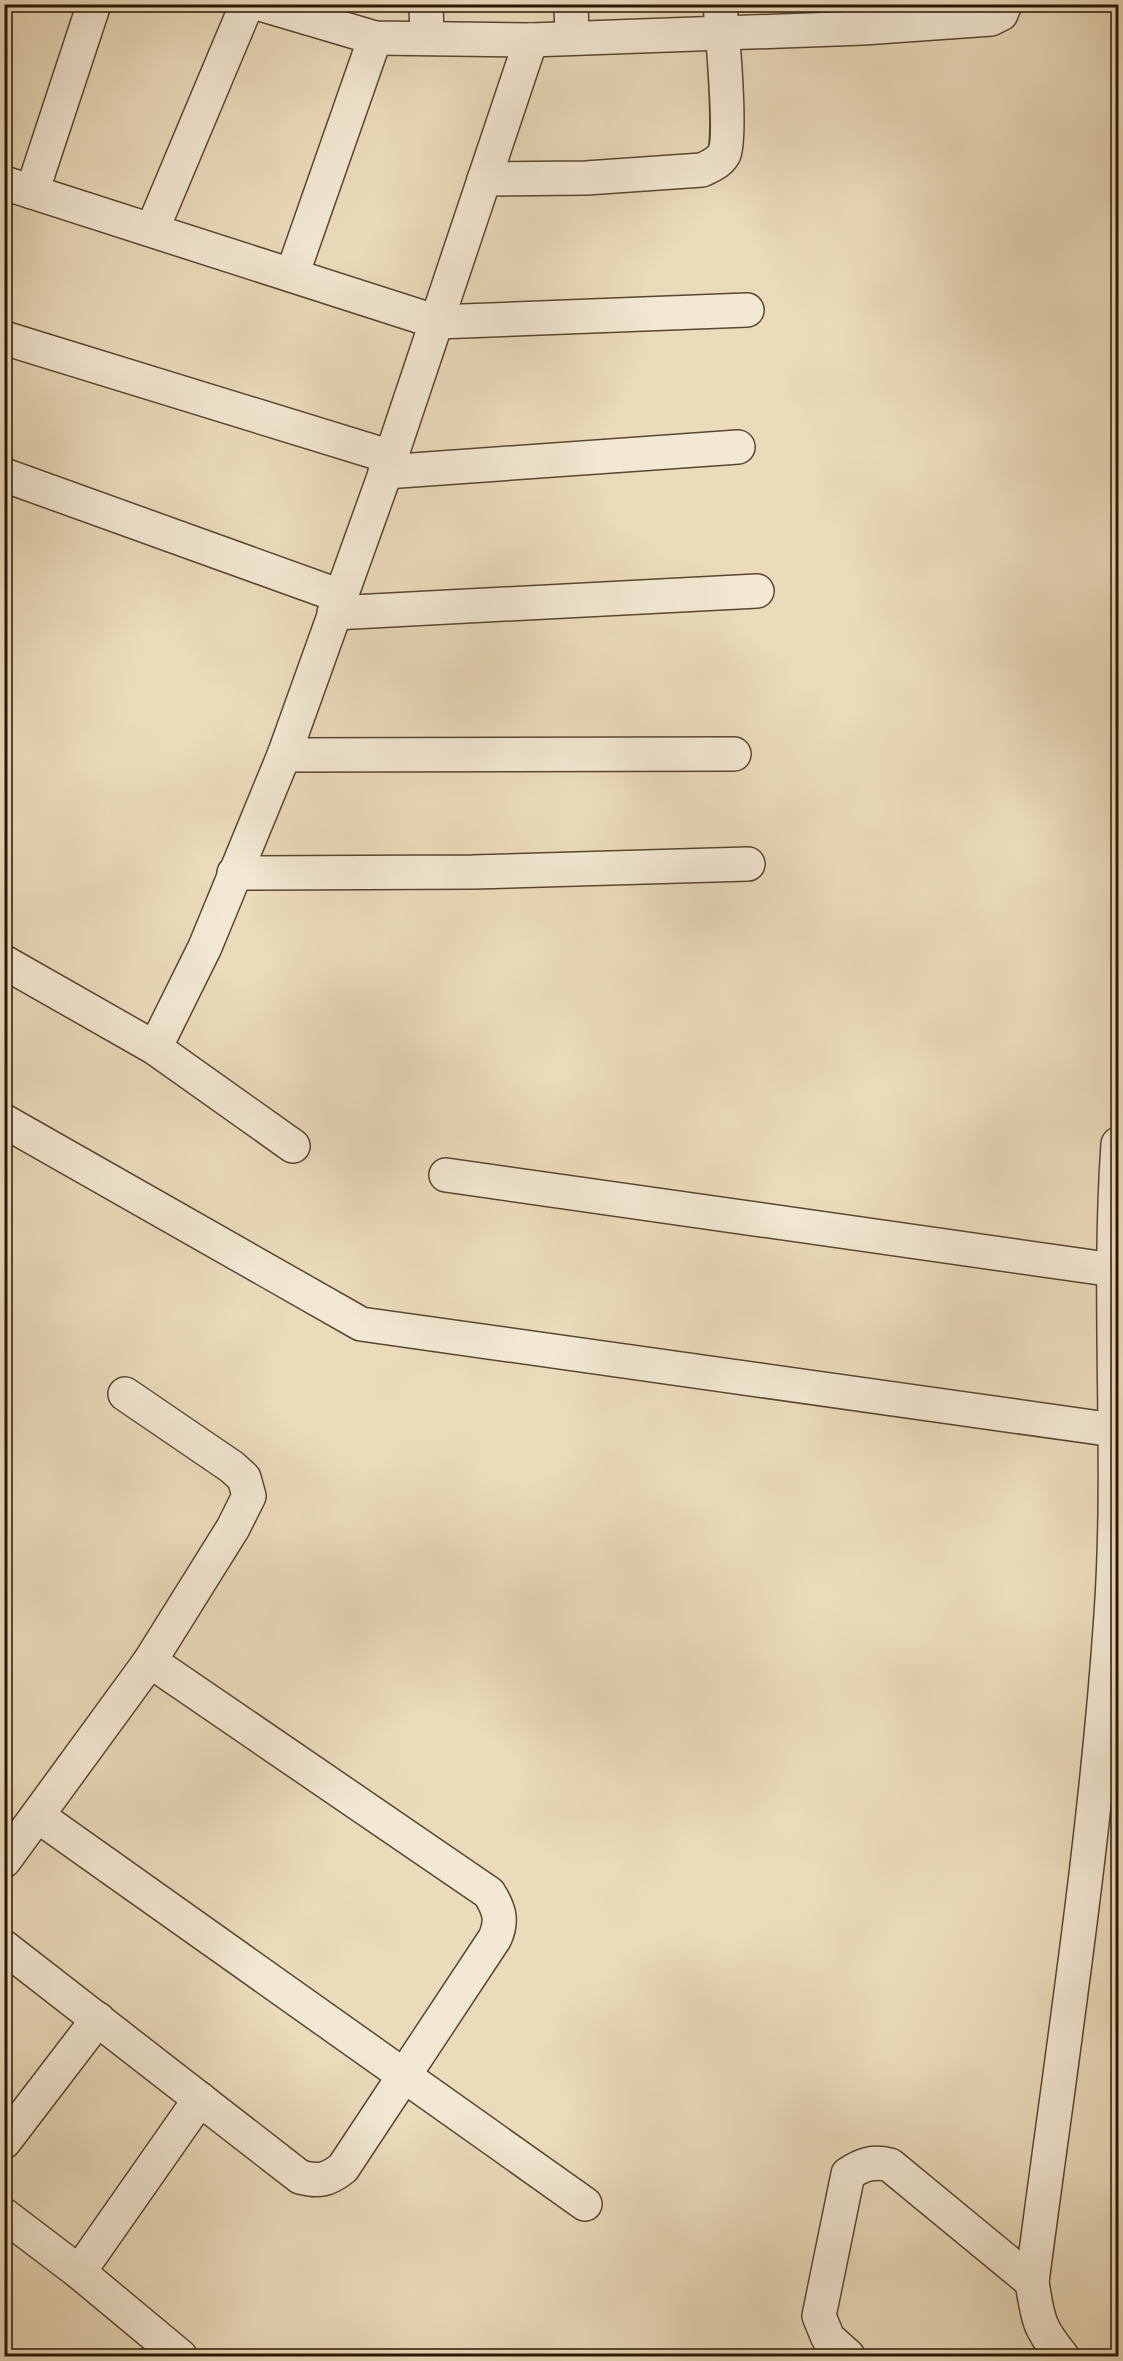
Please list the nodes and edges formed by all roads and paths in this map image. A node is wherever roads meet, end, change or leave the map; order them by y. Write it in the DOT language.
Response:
graph roads {
  1 [pos="94,4"];
  2 [pos="247,4"];
  3 [pos="261,4"];
  4 [pos="426,4"];
  5 [pos="571,4"];
  6 [pos="1005,4"];
  7 [pos="721,19"];
  8 [pos="572,37"];
  9 [pos="375,38"];
  10 [pos="427,38"];
  11 [pos="531,40"];
  12 [pos="484,179"];
  13 [pos="18,188"];
  14 [pos="152,230"];
  15 [pos="292,275"];
  16 [pos="747,310"];
  17 [pos="437,322"];
  18 [pos="4,338"];
  19 [pos="738,447"];
  20 [pos="388,464"];
  21 [pos="4,475"];
  22 [pos="757,591"];
  23 [pos="337,604"];
  24 [pos="734,754"];
  25 [pos="284,755"];
  26 [pos="748,864"];
  27 [pos="234,873"];
  28 [pos="4,962"];
  29 [pos="155,1048"];
  30 [pos="4,1121"];
  31 [pos="1119,1144"];
  32 [pos="293,1146"];
  33 [pos="446,1175"];
  34 [pos="1117,1178"];
  35 [pos="1114,1270"];
  36 [pos="1116,1327"];
  37 [pos="125,1394"];
  38 [pos="1114,1430"];
  39 [pos="1116,1467"];
  40 [pos="1115,1613"];
  41 [pos="150,1661"];
  42 [pos="1109,1765"];
  43 [pos="38,1816"];
  44 [pos="4,1861"];
  45 [pos="4,1947"];
  46 [pos="98,2019"];
  47 [pos="403,2075"];
  48 [pos="200,2099"];
  49 [pos="4,2142"];
  50 [pos="585,2204"];
  51 [pos="4,2215"];
  52 [pos="79,2272"];
  53 [pos="1032,2282"];
  54 [pos="180,2356"];
  55 [pos="848,2356"];
  56 [pos="1062,2356"];
  1 -- 13 [label="street"];
  2 -- 14 [label="street"];
  3 -- 9 [label="street"];
  4 -- 10 [label="street"];
  5 -- 8 [label="street"];
  6 -- 7 [label="street"];
  7 -- 8 [label="street"];
  7 -- 12 [label="street"];
  8 -- 11 [label="street"];
  9 -- 10 [label="street"];
  9 -- 15 [label="street"];
  10 -- 11 [label="street"];
  11 -- 12 [label="street"];
  12 -- 17 [label="street"];
  13 -- 14 [label="street"];
  14 -- 15 [label="street"];
  15 -- 17 [label="street"];
  16 -- 17 [label="street"];
  17 -- 20 [label="street"];
  18 -- 20 [label="street"];
  19 -- 20 [label="street"];
  20 -- 23 [label="street"];
  21 -- 23 [label="street"];
  22 -- 23 [label="street"];
  23 -- 25 [label="street"];
  24 -- 25 [label="street"];
  25 -- 27 [label="street"];
  26 -- 27 [label="street"];
  27 -- 29 [label="street"];
  28 -- 29 [label="street"];
  29 -- 32 [label="street"];
  30 -- 38 [label="street"];
  31 -- 34 [label="street"];
  33 -- 35 [label="street"];
  34 -- 35 [label="street"];
  35 -- 36 [label="street"];
  36 -- 38 [label="street"];
  37 -- 41 [label="street"];
  38 -- 39 [label="street"];
  39 -- 40 [label="street"];
  40 -- 42 [label="street"];
  41 -- 43 [label="street"];
  41 -- 47 [label="street"];
  42 -- 53 [label="street"];
  43 -- 44 [label="street"];
  43 -- 47 [label="street"];
  45 -- 46 [label="street"];
  46 -- 48 [label="street"];
  46 -- 49 [label="street"];
  47 -- 48 [label="street"];
  47 -- 50 [label="street"];
  48 -- 52 [label="street"];
  51 -- 52 [label="street"];
  52 -- 54 [label="street"];
  53 -- 55 [label="street"];
  53 -- 56 [label="street"];
}
